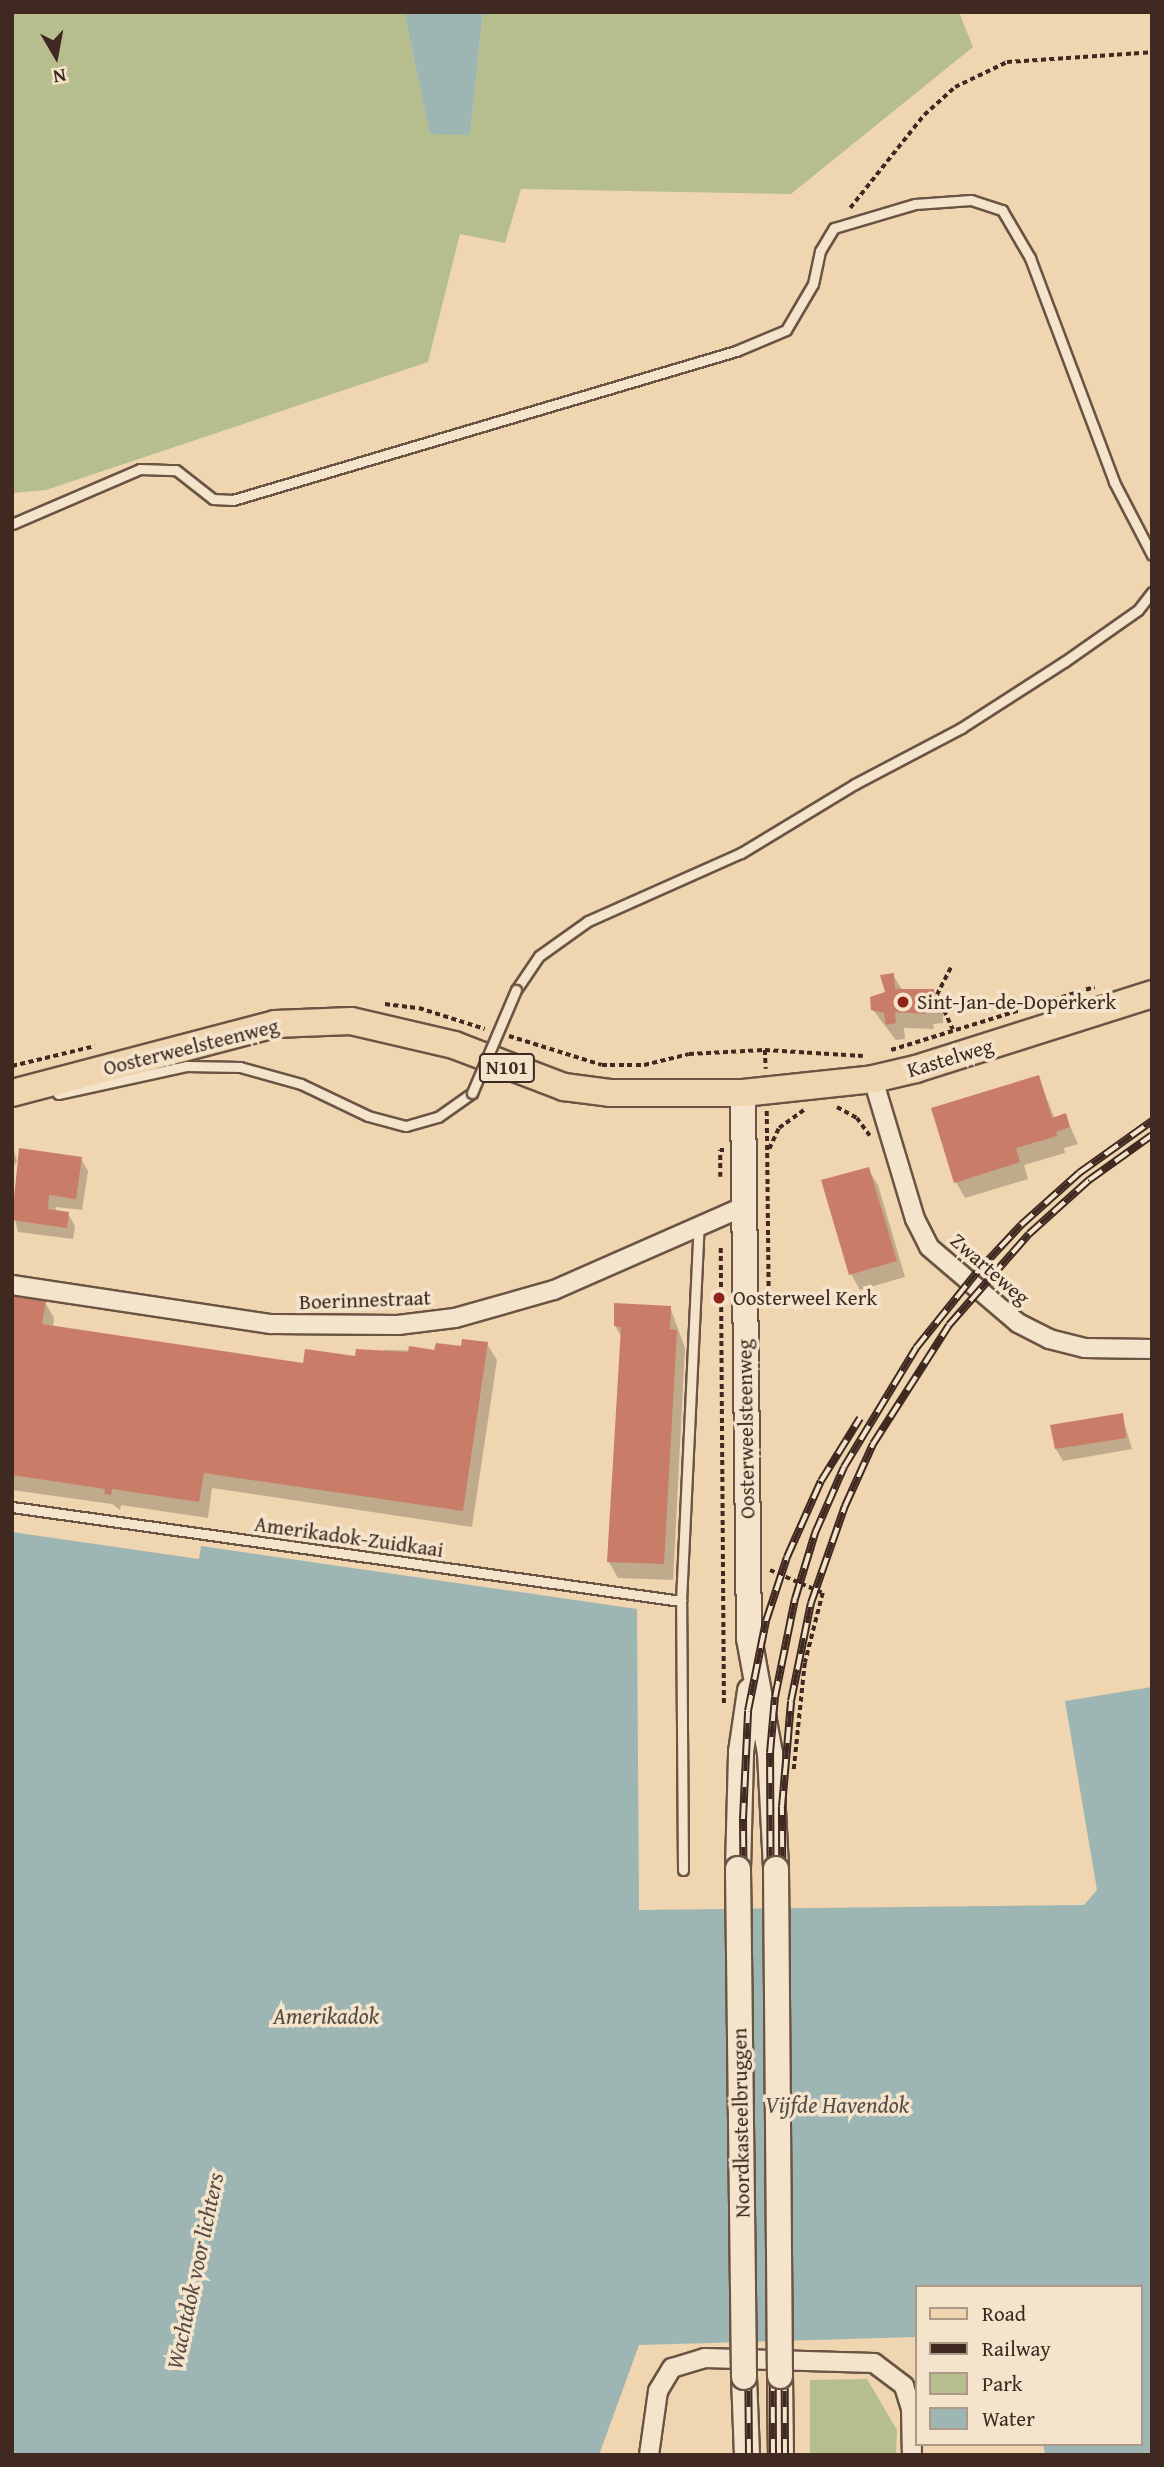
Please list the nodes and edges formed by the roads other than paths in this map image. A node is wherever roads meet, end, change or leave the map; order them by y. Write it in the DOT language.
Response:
graph roads {
  1 [pos="12,524"];
  2 [pos="1152,555"];
  3 [pos="1152,592"];
  4 [pos="1152,995"];
  5 [pos="872,1068"];
  6 [pos="12,1093"];
  7 [pos="743,1093"];
  8 [pos="12,1104"];
  9 [pos="732,1212"];
  10 [pos="699,1224"];
  11 [pos="12,1285"];
  12 [pos="1152,1349"];
  13 [pos="12,1507"];
  14 [pos="681,1601"];
  15 [pos="753,1676"];
  16 [pos="776,1868"];
  17 [pos="738,1869"];
  18 [pos="682,1870"];
  19 [pos="649,2455"];
  20 [pos="747,2455"];
  21 [pos="781,2455"];
  22 [pos="912,2455"];
  1 -- 2 [label="lane"];
  3 -- 8 [label="lane, bridge"];
  4 -- 5 [label="main road, Kastelweg"];
  5 -- 7 [label="main road, Kastelweg"];
  5 -- 12 [label="street, Zwarteweg"];
  6 -- 7 [label="main road, Oosterweelsteenweg / N101"];
  7 -- 9 [label="main road, Oosterweelsteenweg"];
  9 -- 10 [label="street, Boerinnestraat"];
  9 -- 15 [label="main road, Oosterweelsteenweg"];
  10 -- 11 [label="street, Boerinnestraat"];
  10 -- 14 [label="lane"];
  13 -- 14 [label="lane, Amerikadok-Zuidkaai"];
  14 -- 18 [label="lane"];
  15 -- 16 [label="main road, Oosterweelsteenweg"];
  15 -- 17 [label="main road, Oosterweelsteenweg"];
  16 -- 21 [label="main road, Noordkasteelbruggen, bridge"];
  17 -- 20 [label="main road, Noordkasteelbruggen, bridge"];
  19 -- 22 [label="street"];
}
